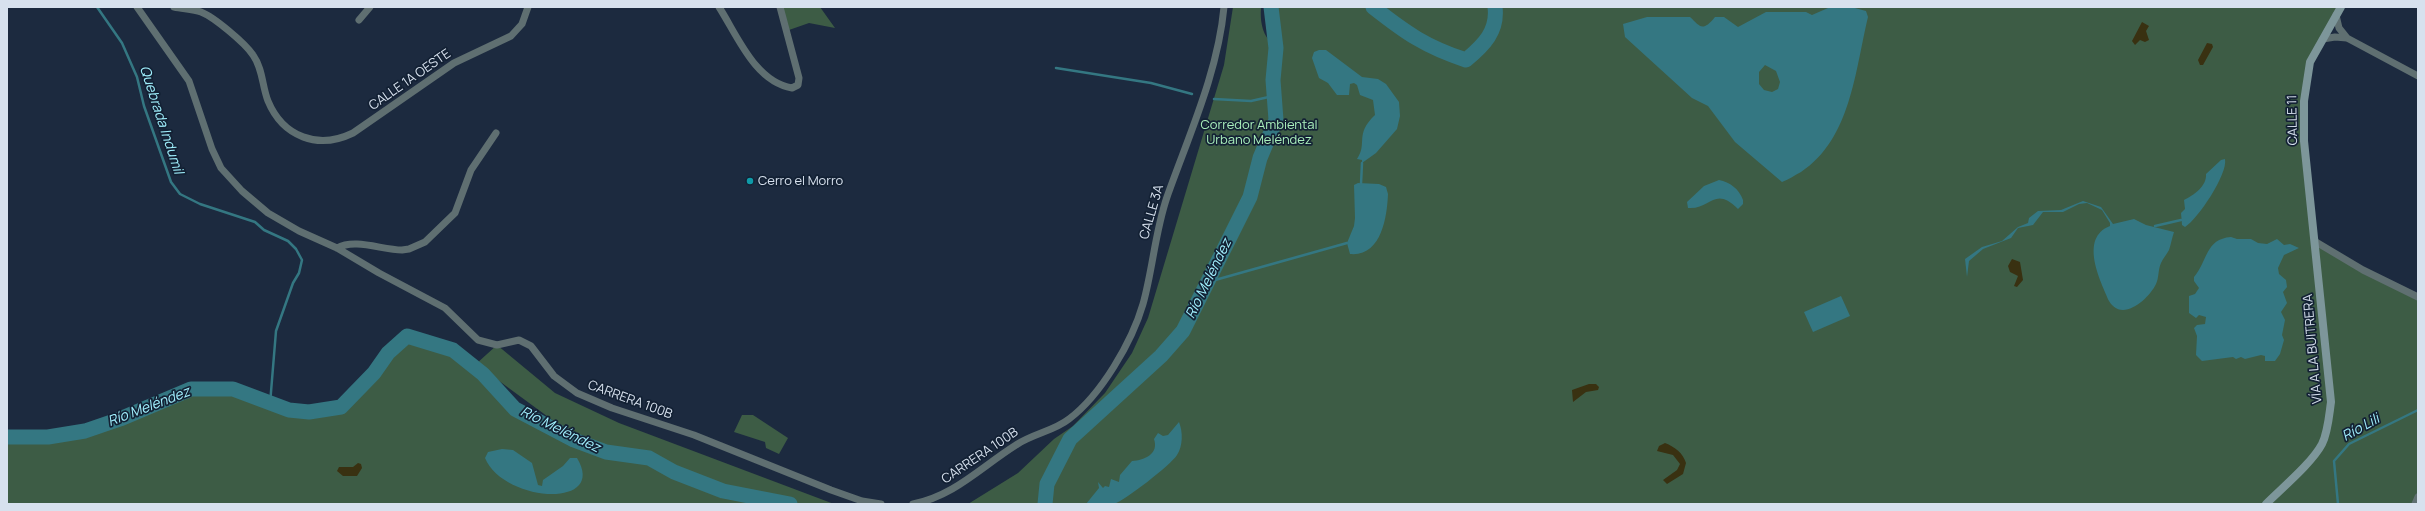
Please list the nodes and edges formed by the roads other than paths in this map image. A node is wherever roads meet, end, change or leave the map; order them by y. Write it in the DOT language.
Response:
graph roads {
  1 [pos="137,7"];
  2 [pos="174,7"];
  3 [pos="370,7"];
  4 [pos="528,7"];
  5 [pos="719,7"];
  6 [pos="780,7"];
  7 [pos="1224,7"];
  8 [pos="2341,7"];
  9 [pos="2336,15"];
  10 [pos="359,20"];
  11 [pos="2347,38"];
  12 [pos="2323,39"];
  13 [pos="2418,76"];
  14 [pos="496,133"];
  15 [pos="2316,242"];
  16 [pos="337,248"];
  17 [pos="2418,297"];
  18 [pos="1079,411"];
  19 [pos="2418,497"];
  20 [pos="881,504"];
  21 [pos="913,504"];
  22 [pos="2266,504"];
  23 [pos="2415,504"];
  1 -- 16 [label="street, CARRERA 100B"];
  2 -- 4 [label="street, CALLE 1A OESTE"];
  3 -- 10 [label="street"];
  5 -- 6 [label="street"];
  7 -- 18 [label="street, CALLE 3A"];
  8 -- 9 [label="street, CALLE 11"];
  9 -- 11 [label="street"];
  9 -- 12 [label="street, CALLE 11"];
  11 -- 12 [label="street"];
  11 -- 13 [label="street"];
  12 -- 15 [label="street, CALLE 11"];
  14 -- 16 [label="street"];
  15 -- 17 [label="street"];
  15 -- 22 [label="street, VÍA A LA BUITRERA"];
  16 -- 20 [label="street, CARRERA 100B"];
  18 -- 21 [label="street, CARRERA 100B"];
  19 -- 23 [label="street"];
}
